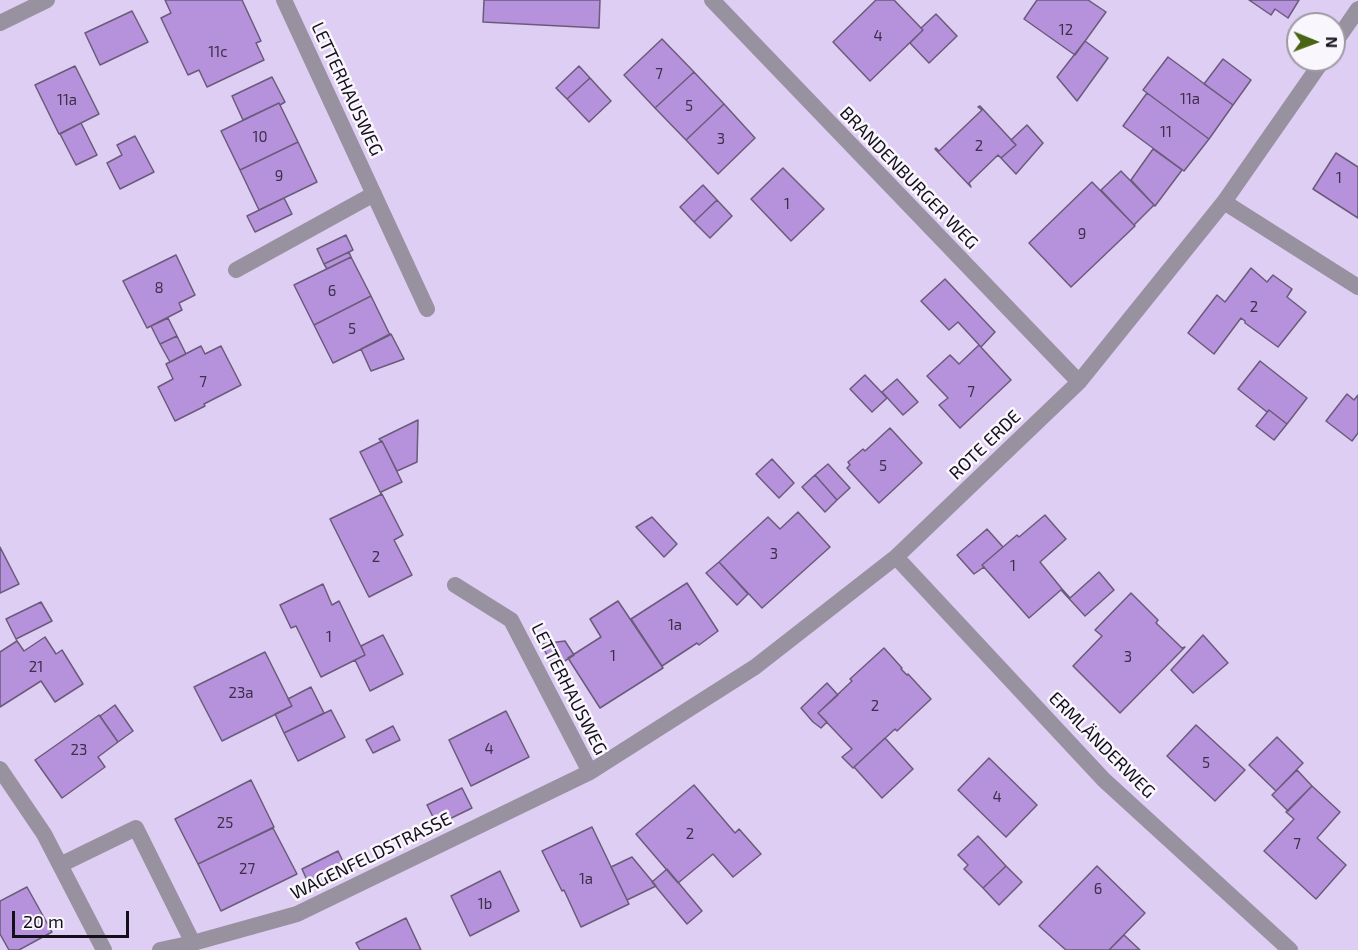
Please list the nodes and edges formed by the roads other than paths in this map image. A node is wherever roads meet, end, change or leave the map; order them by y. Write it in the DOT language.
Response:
graph roads {
  1 [pos="47,0"];
  2 [pos="284,0"];
  3 [pos="712,0"];
  4 [pos="1358,9"];
  5 [pos="0,23"];
  6 [pos="1346,26"];
  7 [pos="1315,72"];
  8 [pos="374,195"];
  9 [pos="1224,202"];
  10 [pos="236,270"];
  11 [pos="1358,287"];
  12 [pos="428,309"];
  13 [pos="1079,382"];
  14 [pos="896,556"];
  15 [pos="455,585"];
  16 [pos="0,769"];
  17 [pos="590,772"];
  18 [pos="60,865"];
  19 [pos="193,943"];
  20 [pos="104,950"];
  21 [pos="160,950"];
  22 [pos="1290,950"];
  1 -- 5 [label="street"];
  2 -- 8 [label="street, LETTERHAUSWEG"];
  3 -- 13 [label="street, BRANDENBURGER WEG"];
  4 -- 6 [label="street"];
  7 -- 9 [label="street, ROTE ERDE"];
  8 -- 10 [label="street"];
  8 -- 12 [label="street, LETTERHAUSWEG"];
  9 -- 11 [label="street"];
  9 -- 13 [label="street, ROTE ERDE"];
  13 -- 14 [label="street, ROTE ERDE"];
  14 -- 17 [label="street, ROTE ERDE"];
  14 -- 22 [label="street, ERMLÄNDERWEG"];
  15 -- 17 [label="street, LETTERHAUSWEG"];
  16 -- 18 [label="street"];
  17 -- 19 [label="street, WAGENFELDSTRASSE"];
  18 -- 19 [label="street"];
  18 -- 20 [label="street"];
  19 -- 21 [label="street, WAGENFELDSTRASSE"];
}
